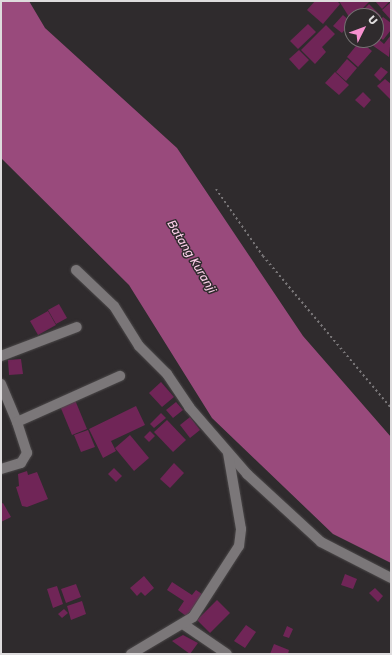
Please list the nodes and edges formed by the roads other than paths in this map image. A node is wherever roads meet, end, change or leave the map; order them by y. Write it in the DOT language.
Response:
graph roads {
  1 [pos="76,270"];
  2 [pos="76,327"];
  3 [pos="1,356"];
  4 [pos="120,376"];
  5 [pos="1,384"];
  6 [pos="17,422"];
  7 [pos="227,451"];
  8 [pos="1,469"];
  9 [pos="391,578"];
  10 [pos="183,624"];
  11 [pos="131,654"];
  12 [pos="226,654"];
  1 -- 7 [label="street"];
  2 -- 3 [label="street"];
  4 -- 6 [label="street"];
  5 -- 6 [label="street"];
  6 -- 8 [label="street"];
  7 -- 9 [label="street"];
  7 -- 10 [label="street"];
  10 -- 11 [label="street"];
  10 -- 12 [label="street"];
}
